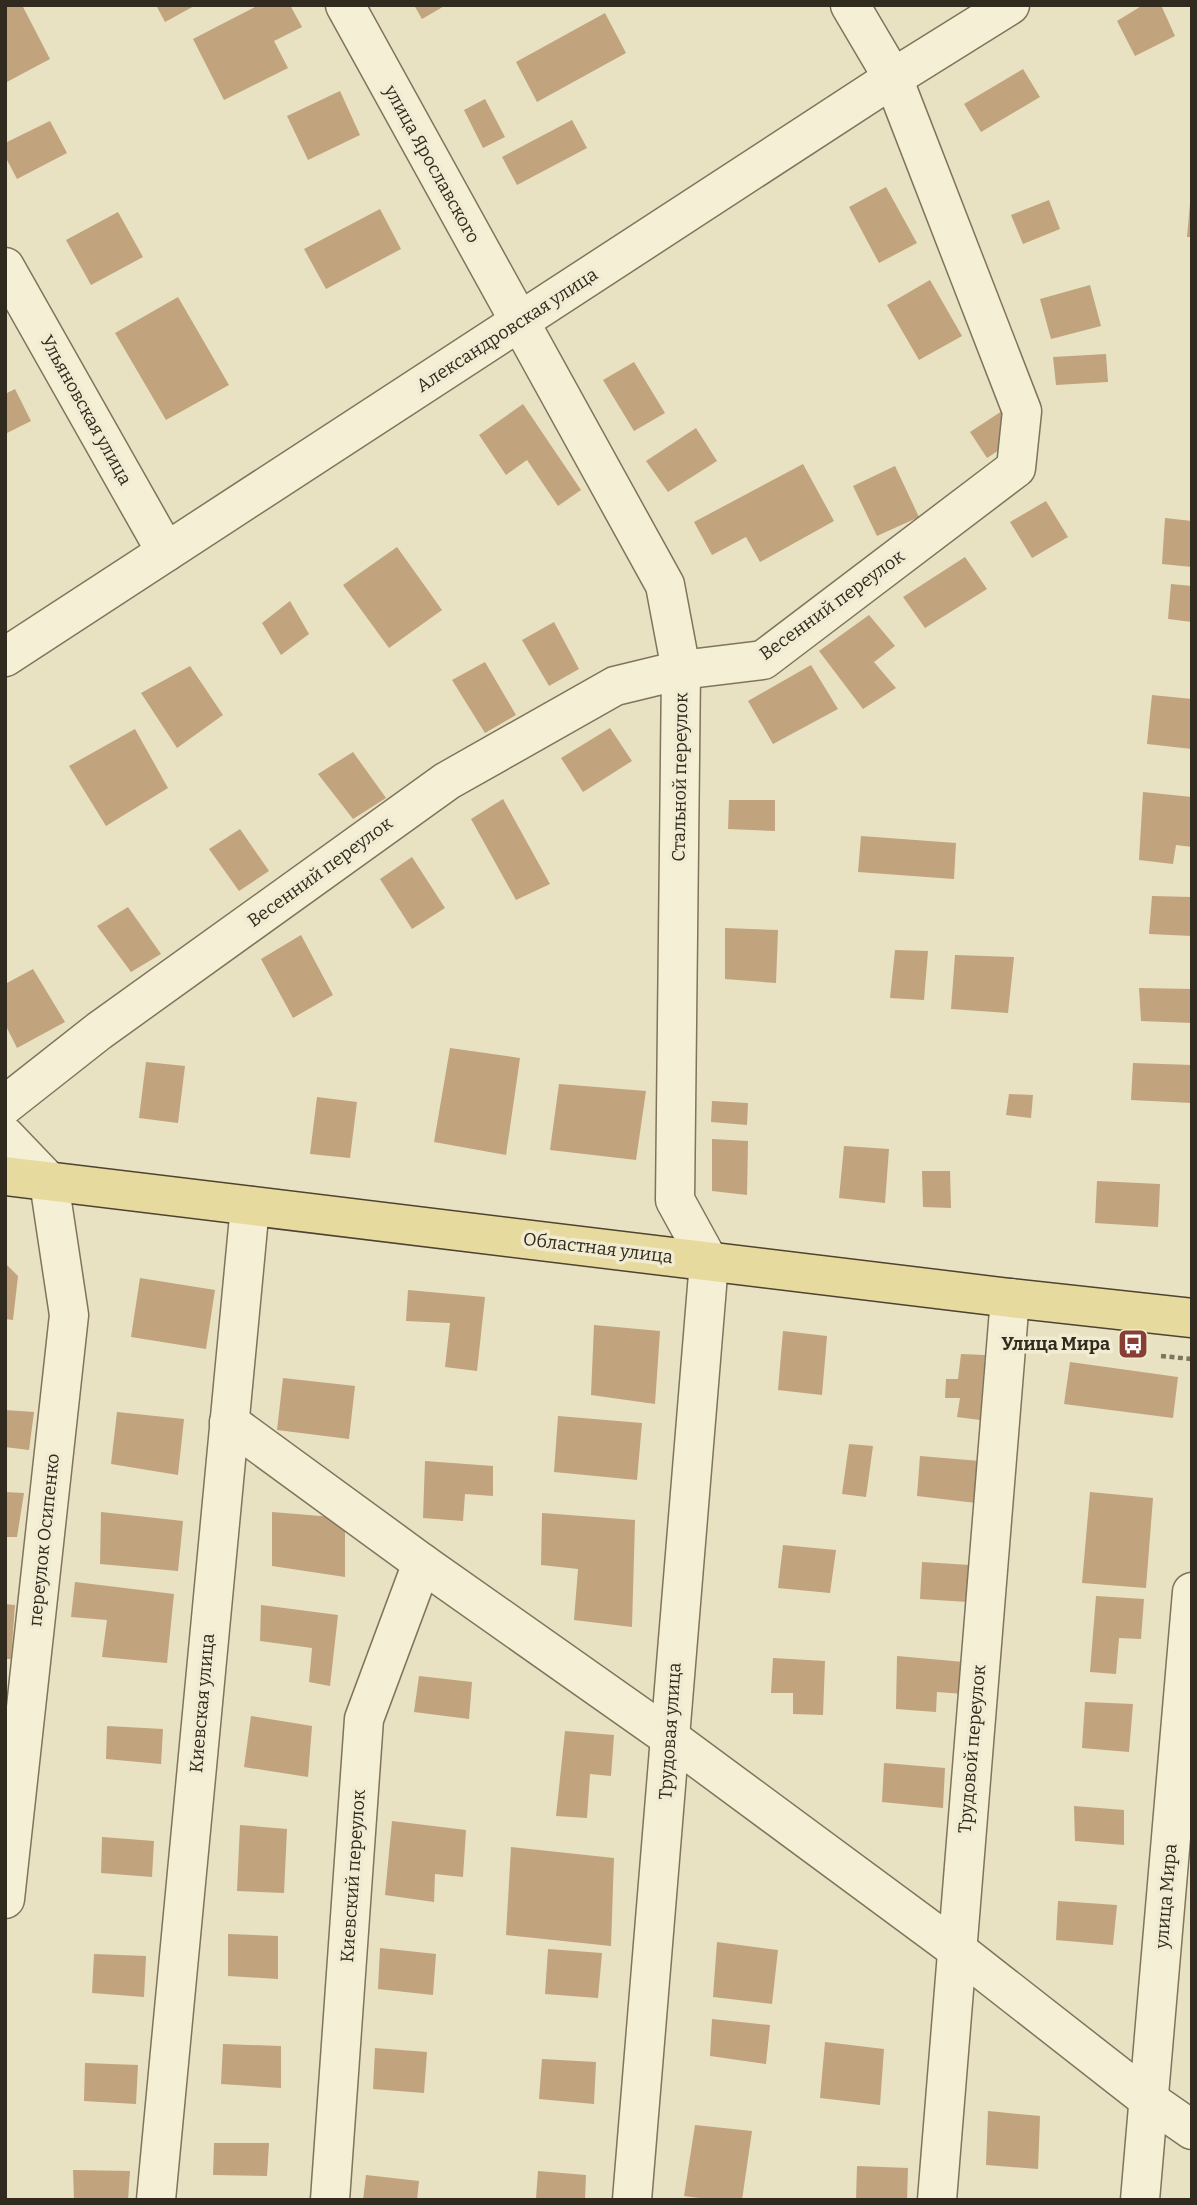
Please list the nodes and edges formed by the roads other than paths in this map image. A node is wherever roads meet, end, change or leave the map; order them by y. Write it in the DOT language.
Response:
graph roads {
  1 [pos="345,5"];
  2 [pos="849,5"];
  3 [pos="1010,5"];
  4 [pos="893,78"];
  5 [pos="5,267"];
  6 [pos="518,322"];
  7 [pos="166,552"];
  8 [pos="5,657"];
  9 [pos="681,670"];
  10 [pos="5,1105"];
  11 [pos="5,1136"];
  12 [pos="5,1176"];
  13 [pos="49,1182"];
  14 [pos="250,1206"];
  15 [pos="709,1262"];
  16 [pos="1010,1298"];
  17 [pos="1192,1318"];
  18 [pos="229,1422"];
  19 [pos="422,1563"];
  20 [pos="1192,1592"];
  21 [pos="669,1737"];
  22 [pos="5,1899"];
  23 [pos="956,1949"];
  24 [pos="1149,2099"];
  25 [pos="1192,2130"];
  26 [pos="156,2200"];
  27 [pos="330,2200"];
  28 [pos="632,2200"];
  29 [pos="937,2200"];
  30 [pos="1140,2200"];
  1 -- 6 [label="street, улица Ярославского"];
  2 -- 4 [label="street, Весенний переулок"];
  3 -- 4 [label="street, Александровская улица"];
  4 -- 6 [label="street, Александровская улица"];
  4 -- 9 [label="street, Весенний переулок"];
  5 -- 7 [label="street, Ульяновская улица"];
  6 -- 7 [label="street, Александровская улица"];
  6 -- 9 [label="street, Стальной переулок"];
  7 -- 8 [label="street, Александровская улица"];
  9 -- 10 [label="street, Весенний переулок"];
  9 -- 15 [label="street, Стальной переулок"];
  11 -- 13 [label="street"];
  12 -- 13 [label="main road, Областная улица"];
  13 -- 14 [label="main road, Областная улица"];
  13 -- 22 [label="street, переулок Осипенко"];
  14 -- 15 [label="main road, Областная улица"];
  14 -- 18 [label="street, Киевская улица"];
  15 -- 16 [label="main road, Областная улица"];
  15 -- 21 [label="street, Трудовая улица"];
  16 -- 17 [label="main road, Областная улица"];
  16 -- 23 [label="street, Трудовой переулок"];
  18 -- 19 [label="street"];
  18 -- 26 [label="street, Киевская улица"];
  19 -- 21 [label="street"];
  19 -- 27 [label="street, Киевский переулок"];
  20 -- 24 [label="street, улица Мира"];
  21 -- 23 [label="street"];
  21 -- 28 [label="street, Трудовая улица"];
  23 -- 24 [label="street"];
  23 -- 29 [label="street, Трудовой переулок"];
  24 -- 25 [label="street"];
  24 -- 30 [label="street, улица Мира"];
}
